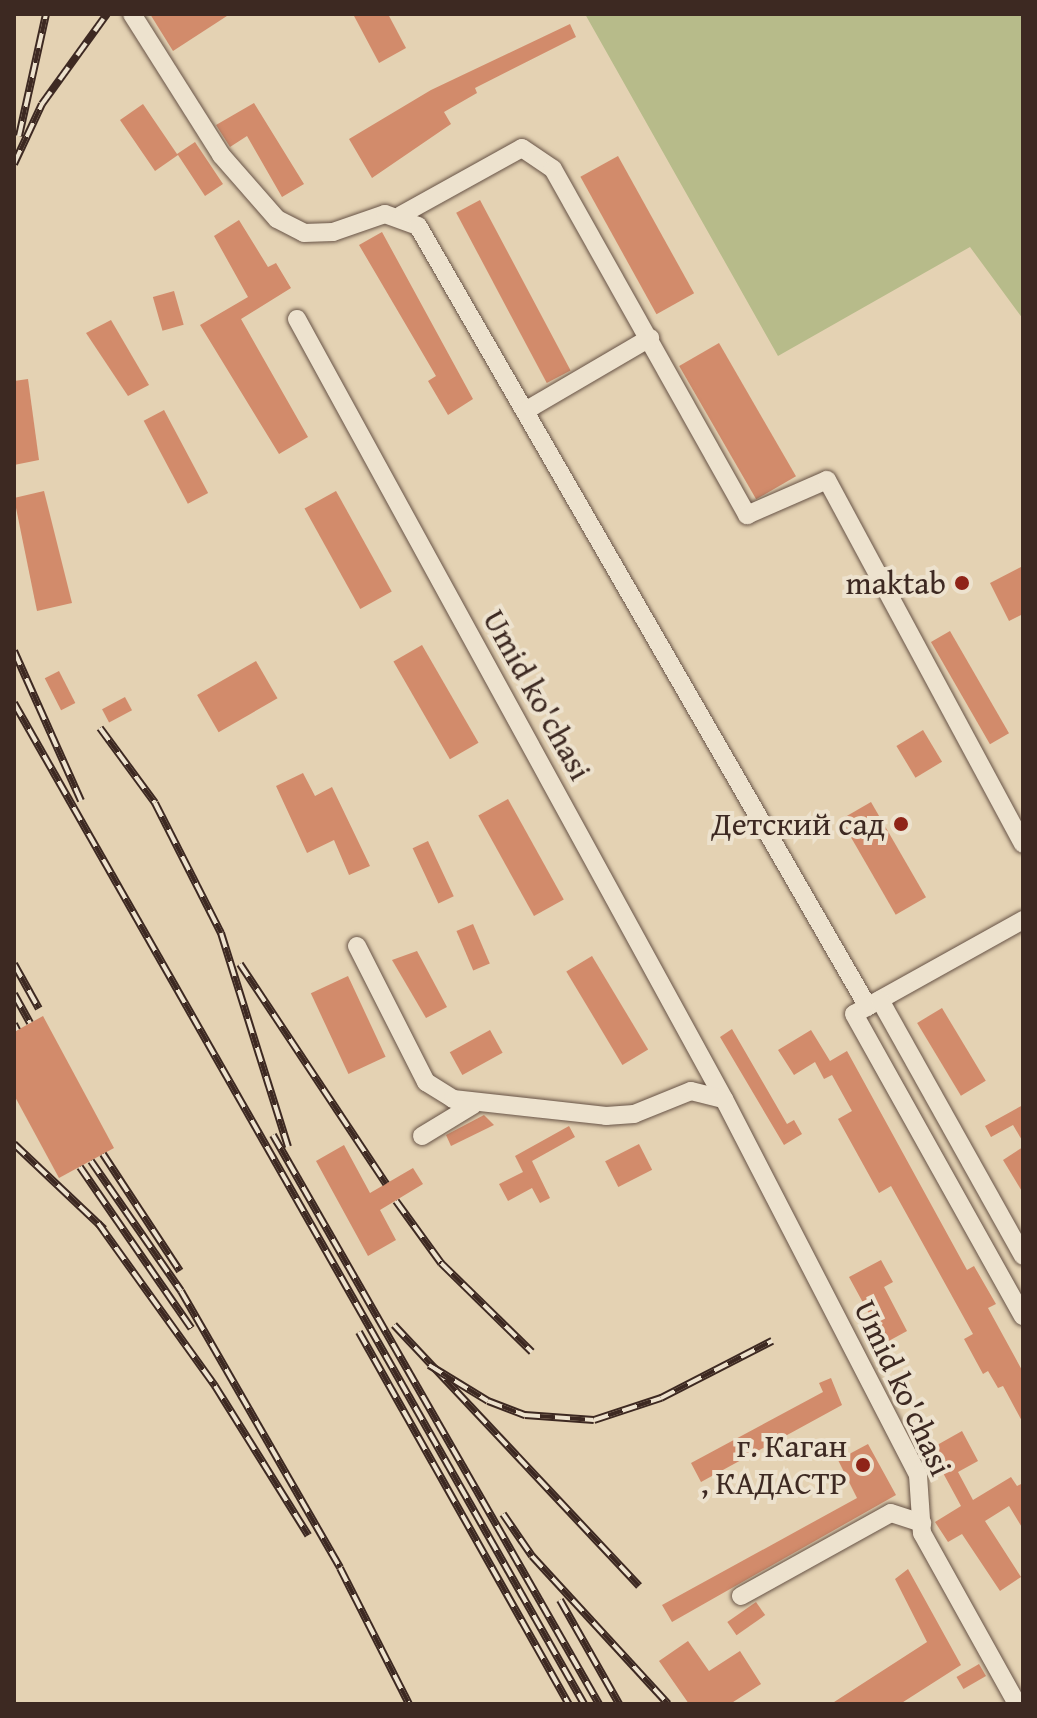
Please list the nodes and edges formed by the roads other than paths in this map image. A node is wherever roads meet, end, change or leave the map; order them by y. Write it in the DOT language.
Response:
graph roads {
  1 [pos="132,14"];
  2 [pos="401,215"];
  3 [pos="297,319"];
  4 [pos="650,338"];
  5 [pos="525,411"];
  6 [pos="1023,844"];
  7 [pos="1023,920"];
  8 [pos="357,946"];
  9 [pos="874,1004"];
  10 [pos="724,1099"];
  11 [pos="473,1105"];
  12 [pos="422,1136"];
  13 [pos="1023,1256"];
  14 [pos="1023,1316"];
  15 [pos="922,1523"];
  16 [pos="741,1596"];
  17 [pos="1017,1704"];
  1 -- 2 [label="street"];
  2 -- 4 [label="street"];
  2 -- 5 [label="street"];
  3 -- 10 [label="street, Umid ko'chasi"];
  4 -- 5 [label="street"];
  4 -- 6 [label="street"];
  5 -- 9 [label="street"];
  7 -- 9 [label="street"];
  8 -- 11 [label="street"];
  9 -- 13 [label="street"];
  9 -- 14 [label="street"];
  10 -- 11 [label="street"];
  10 -- 15 [label="street, Umid ko'chasi"];
  11 -- 12 [label="street"];
  15 -- 16 [label="street"];
  15 -- 17 [label="street, Umid ko'chasi"];
}
